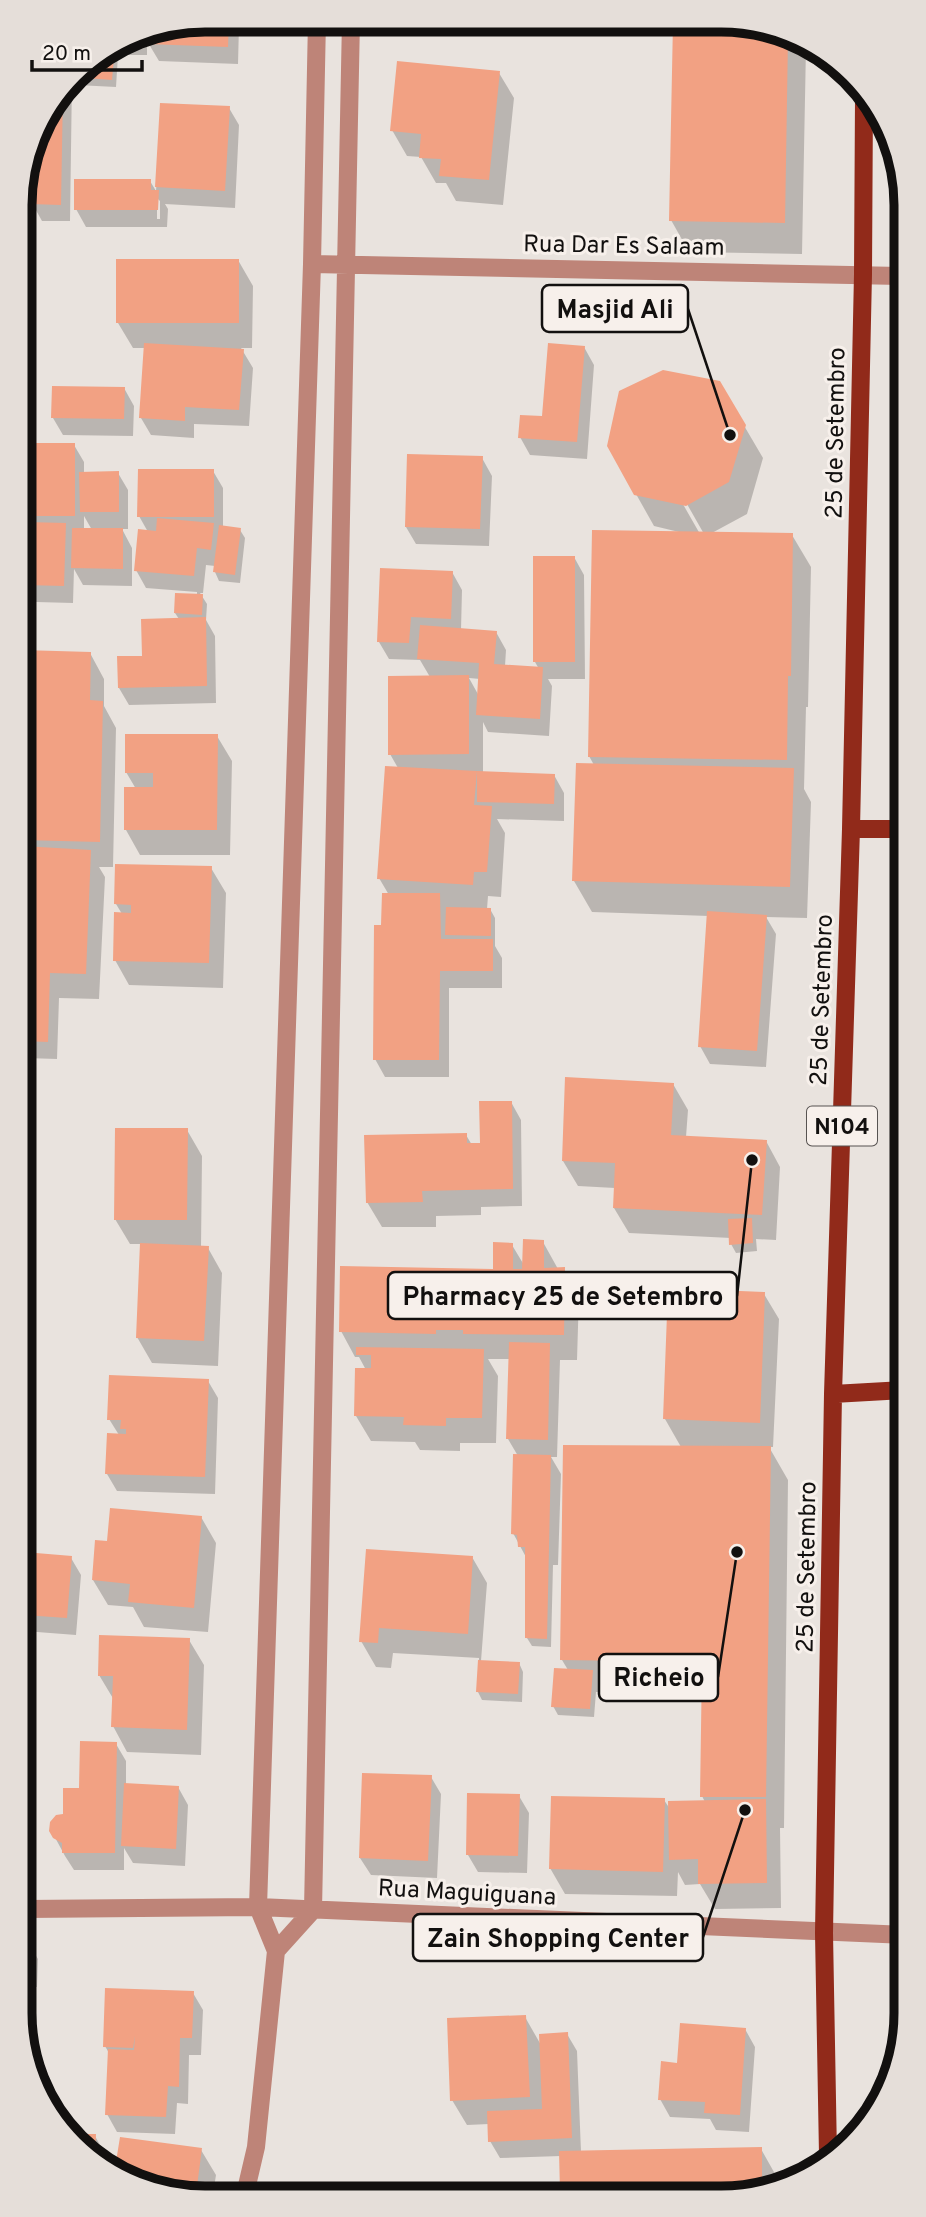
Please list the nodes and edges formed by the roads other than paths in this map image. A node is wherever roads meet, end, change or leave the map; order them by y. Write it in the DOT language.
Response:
graph roads {
  1 [pos="317,32"];
  2 [pos="351,32"];
  3 [pos="864,107"];
  4 [pos="312,264"];
  5 [pos="346,265"];
  6 [pos="863,274"];
  7 [pos="894,276"];
  8 [pos="851,829"];
  9 [pos="894,829"];
  10 [pos="894,1391"];
  11 [pos="833,1394"];
  12 [pos="258,1906"];
  13 [pos="32,1909"];
  14 [pos="313,1910"];
  15 [pos="824,1933"];
  16 [pos="894,1935"];
  17 [pos="276,1951"];
  18 [pos="828,2149"];
  19 [pos="247,2186"];
  1 -- 4 [label="street"];
  2 -- 5 [label="street"];
  3 -- 6 [label="main road, 25 de Setembro / N104"];
  4 -- 5 [label="street, Rua Dar Es Salaam"];
  4 -- 12 [label="street"];
  5 -- 6 [label="street, Rua Dar Es Salaam"];
  5 -- 14 [label="street"];
  6 -- 7 [label="street, Rua Dar Es Salaam"];
  6 -- 8 [label="main road, 25 de Setembro / N104"];
  8 -- 9 [label="main road"];
  8 -- 11 [label="main road, 25 de Setembro / N104"];
  10 -- 11 [label="main road"];
  11 -- 15 [label="main road, 25 de Setembro / N104"];
  12 -- 13 [label="street, Rua Maguiguana"];
  12 -- 14 [label="street, Rua Maguiguana"];
  12 -- 17 [label="street"];
  14 -- 15 [label="street, Rua Maguiguana"];
  14 -- 17 [label="street"];
  15 -- 16 [label="street, Rua Maguiguana"];
  15 -- 18 [label="main road, 25 de Setembro / N104"];
  17 -- 19 [label="street"];
}
